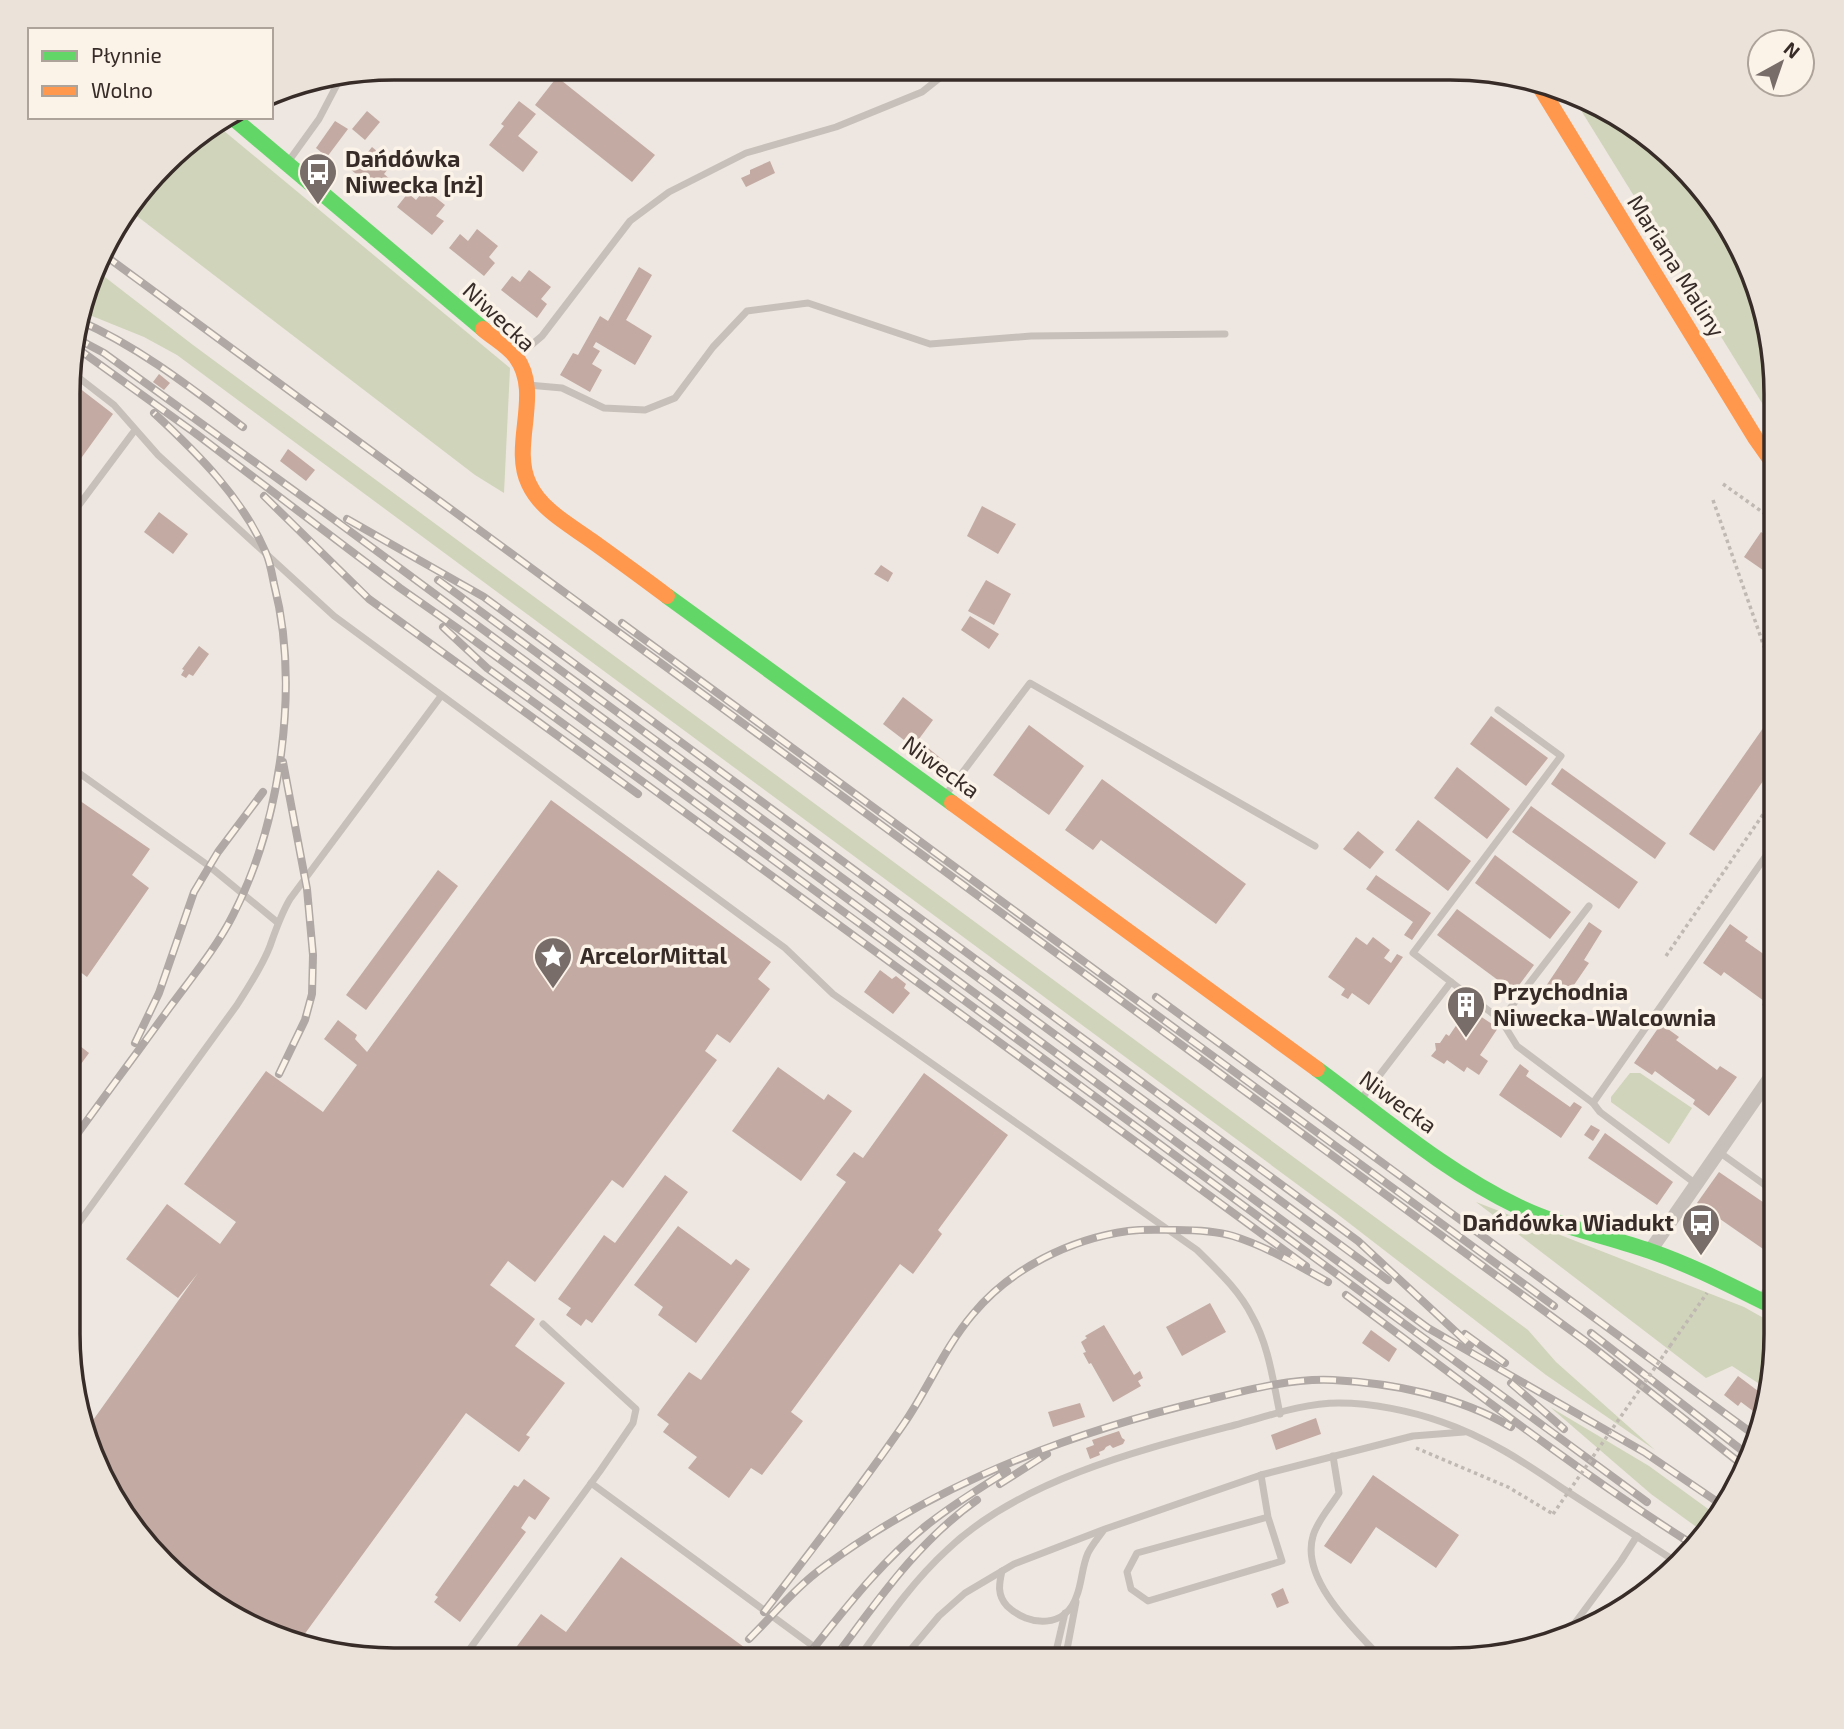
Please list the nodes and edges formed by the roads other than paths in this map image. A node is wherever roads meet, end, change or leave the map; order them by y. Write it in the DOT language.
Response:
graph roads {
  1 [pos="937,80"];
  2 [pos="336,86"];
  3 [pos="1544,95"];
  4 [pos="238,122"];
  5 [pos="287,164"];
  6 [pos="1224,334"];
  7 [pos="516,357"];
  8 [pos="81,379"];
  9 [pos="528,384"];
  10 [pos="135,430"];
  11 [pos="1764,450"];
  12 [pos="80,505"];
  13 [pos="440,696"];
  14 [pos="1499,710"];
  15 [pos="80,774"];
  16 [pos="944,797"];
  17 [pos="1315,846"];
  18 [pos="1764,859"];
  19 [pos="1589,906"];
  20 [pos="277,922"];
  21 [pos="1451,982"];
  22 [pos="1501,1020"];
  23 [pos="1764,1086"];
  24 [pos="1359,1102"];
  25 [pos="1593,1103"];
  26 [pos="1719,1152"];
  27 [pos="1696,1184"];
  28 [pos="1764,1185"];
  29 [pos="80,1221"];
  30 [pos="1650,1251"];
  31 [pos="1764,1294"];
  32 [pos="1760,1300"];
  33 [pos="1764,1302"];
  34 [pos="543,1324"];
  35 [pos="1280,1414"];
  36 [pos="1468,1432"];
  37 [pos="1333,1456"];
  38 [pos="1261,1475"];
  39 [pos="591,1483"];
  40 [pos="1268,1517"];
  41 [pos="1105,1529"];
  42 [pos="1637,1536"];
  43 [pos="1671,1558"];
  44 [pos="1002,1571"];
  45 [pos="1077,1598"];
  46 [pos="1065,1613"];
  47 [pos="1575,1623"];
  48 [pos="470,1648"];
  49 [pos="816,1648"];
  50 [pos="866,1648"];
  51 [pos="912,1648"];
  52 [pos="1057,1648"];
  53 [pos="1067,1648"];
  54 [pos="1372,1648"];
  1 -- 7 [label="lane"];
  2 -- 5 [label="lane"];
  3 -- 11 [label="street, Mariana Maliny"];
  4 -- 5 [label="street, Niwecka"];
  5 -- 7 [label="street, Niwecka"];
  6 -- 9 [label="lane"];
  7 -- 9 [label="street, Niwecka"];
  8 -- 10 [label="lane"];
  9 -- 16 [label="street, Niwecka"];
  10 -- 12 [label="lane"];
  10 -- 13 [label="lane"];
  13 -- 20 [label="lane"];
  13 -- 35 [label="lane"];
  14 -- 21 [label="lane"];
  15 -- 20 [label="lane"];
  16 -- 17 [label="lane"];
  16 -- 24 [label="street, Niwecka"];
  18 -- 25 [label="lane"];
  19 -- 22 [label="lane"];
  20 -- 29 [label="lane"];
  21 -- 22 [label="lane"];
  21 -- 24 [label="lane"];
  22 -- 25 [label="lane"];
  23 -- 26 [label="street"];
  24 -- 30 [label="street, Niwecka"];
  25 -- 27 [label="lane"];
  26 -- 27 [label="street"];
  26 -- 28 [label="lane"];
  27 -- 30 [label="street"];
  30 -- 32 [label="street, Niwecka"];
  31 -- 32 [label="lane"];
  32 -- 33 [label="street, Niwecka"];
  34 -- 39 [label="lane"];
  35 -- 36 [label="lane"];
  35 -- 50 [label="lane"];
  36 -- 37 [label="lane"];
  36 -- 42 [label="lane"];
  37 -- 38 [label="lane"];
  37 -- 54 [label="lane"];
  38 -- 40 [label="lane"];
  38 -- 41 [label="lane"];
  39 -- 48 [label="lane"];
  39 -- 49 [label="lane"];
  40 -- 40 [label="lane"];
  41 -- 44 [label="lane"];
  41 -- 45 [label="lane"];
  42 -- 43 [label="lane"];
  42 -- 47 [label="lane"];
  44 -- 46 [label="lane"];
  44 -- 51 [label="lane"];
  45 -- 46 [label="lane"];
  45 -- 53 [label="lane"];
  46 -- 52 [label="lane"];
}
